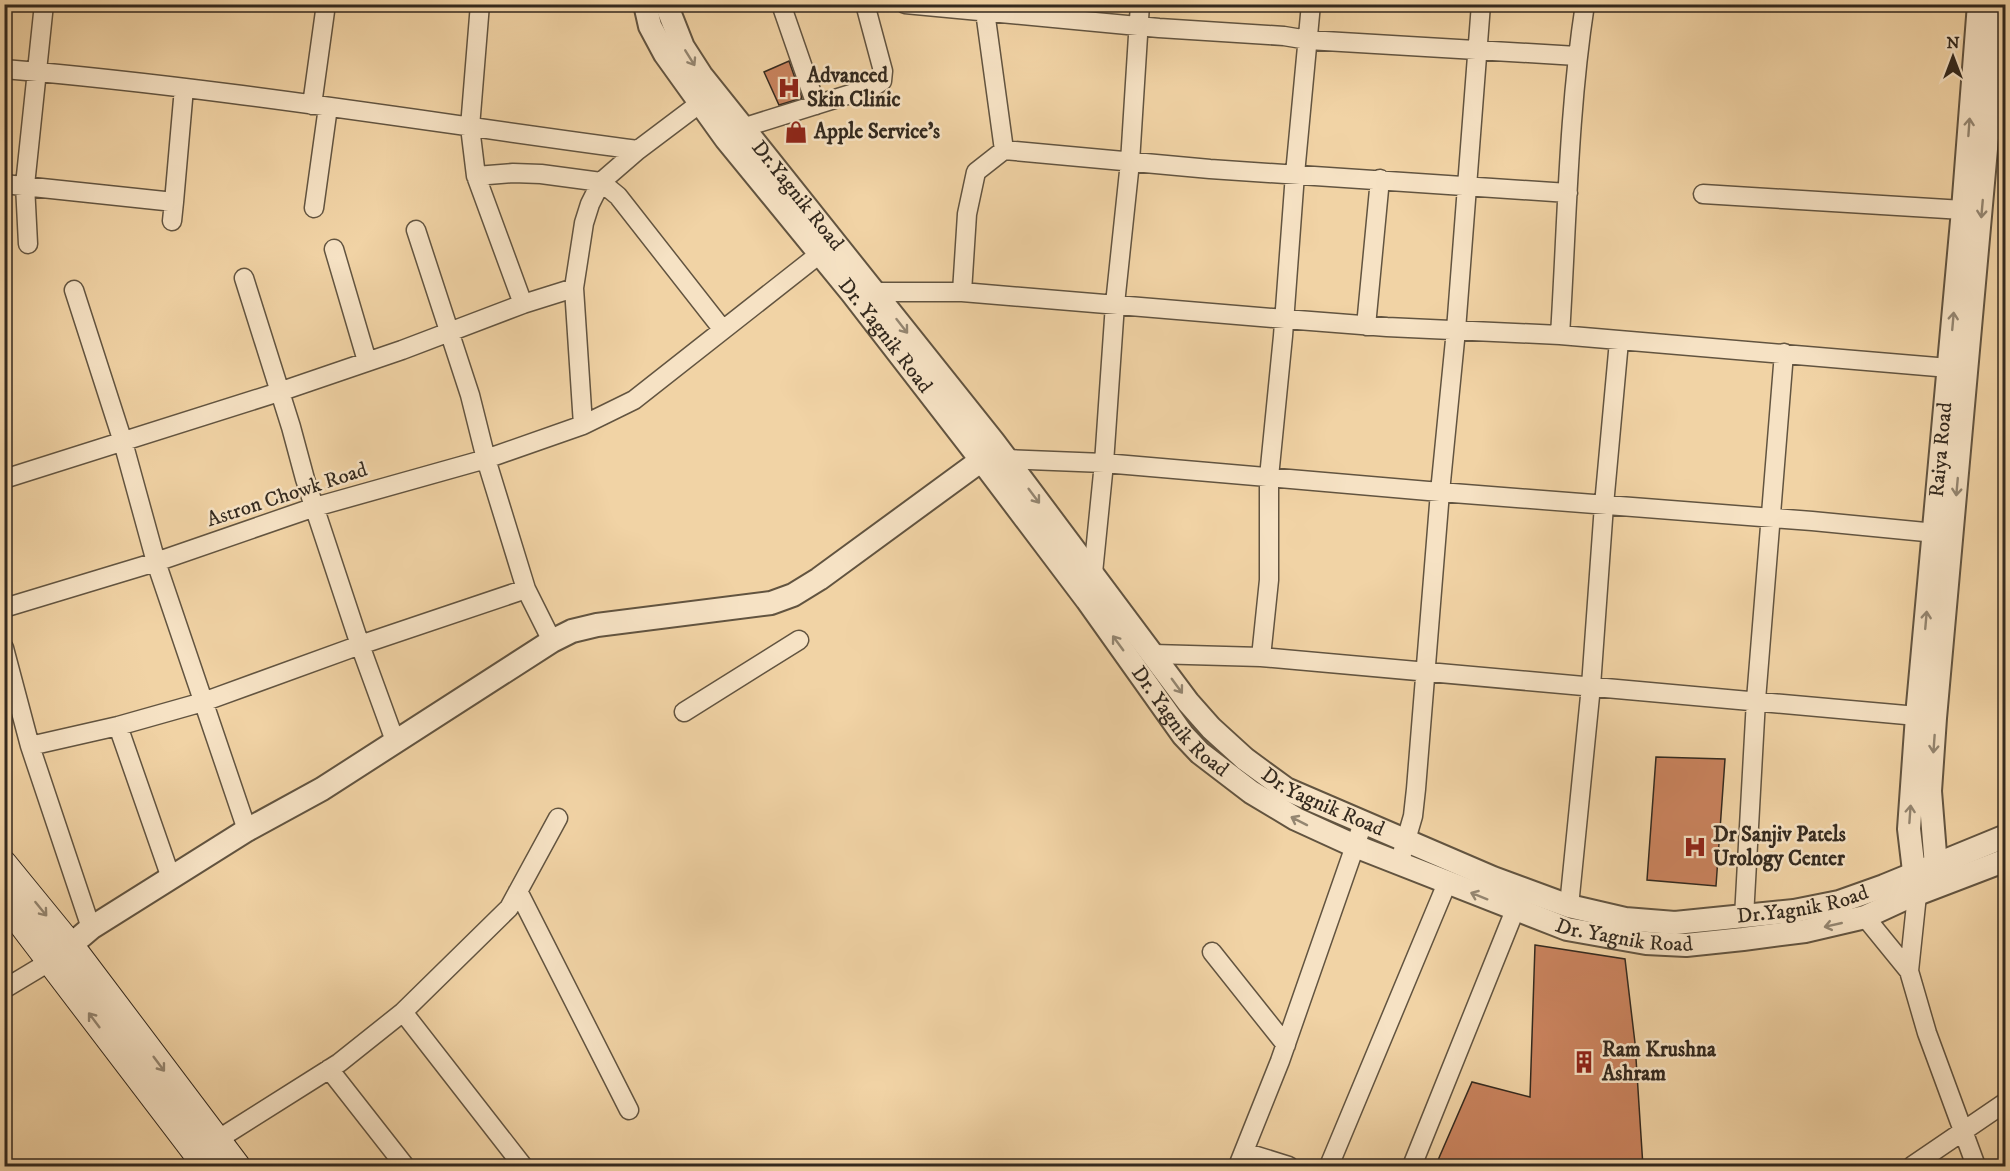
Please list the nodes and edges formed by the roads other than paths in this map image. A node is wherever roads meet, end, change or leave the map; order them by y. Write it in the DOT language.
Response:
graph roads {
  1 [pos="44,4"];
  2 [pos="326,4"];
  3 [pos="480,4"];
  4 [pos="645,4"];
  5 [pos="666,4"];
  6 [pos="865,4"];
  7 [pos="905,4"];
  8 [pos="1140,4"];
  9 [pos="1311,4"];
  10 [pos="1481,4"];
  11 [pos="1585,4"];
  12 [pos="1978,4"];
  13 [pos="1999,4"];
  14 [pos="782,8"];
  15 [pos="984,8"];
  16 [pos="1138,26"];
  17 [pos="1308,40"];
  18 [pos="1478,49"];
  19 [pos="1577,56"];
  20 [pos="4,69"];
  21 [pos="38,72"];
  22 [pos="184,88"];
  23 [pos="707,98"];
  24 [pos="816,105"];
  25 [pos="320,106"];
  26 [pos="471,127"];
  27 [pos="734,133"];
  28 [pos="639,150"];
  29 [pos="1004,150"];
  30 [pos="1130,162"];
  31 [pos="1295,174"];
  32 [pos="476,176"];
  33 [pos="1380,179"];
  34 [pos="4,183"];
  35 [pos="601,183"];
  36 [pos="25,185"];
  37 [pos="1467,188"];
  38 [pos="1568,193"];
  39 [pos="1703,194"];
  40 [pos="174,202"];
  41 [pos="314,208"];
  42 [pos="1963,210"];
  43 [pos="172,221"];
  44 [pos="416,230"];
  45 [pos="28,244"];
  46 [pos="827,248"];
  47 [pos="334,249"];
  48 [pos="244,278"];
  49 [pos="574,288"];
  50 [pos="74,290"];
  51 [pos="863,292"];
  52 [pos="962,292"];
  53 [pos="523,304"];
  54 [pos="1115,304"];
  55 [pos="1285,320"];
  56 [pos="1366,326"];
  57 [pos="723,330"];
  58 [pos="1456,330"];
  59 [pos="448,333"];
  60 [pos="1560,335"];
  61 [pos="1619,341"];
  62 [pos="1784,352"];
  63 [pos="367,361"];
  64 [pos="1949,368"];
  65 [pos="279,392"];
  66 [pos="583,425"];
  67 [pos="123,442"];
  68 [pos="486,459"];
  69 [pos="1006,459"];
  70 [pos="982,461"];
  71 [pos="1104,464"];
  72 [pos="1269,477"];
  73 [pos="4,479"];
  74 [pos="1440,492"];
  75 [pos="1604,505"];
  76 [pos="315,507"];
  77 [pos="1770,518"];
  78 [pos="1943,533"];
  79 [pos="156,562"];
  80 [pos="1093,573"];
  81 [pos="526,589"];
  82 [pos="4,608"];
  83 [pos="799,640"];
  84 [pos="552,641"];
  85 [pos="360,645"];
  86 [pos="4,648"];
  87 [pos="1153,654"];
  88 [pos="1261,657"];
  89 [pos="1425,672"];
  90 [pos="1591,686"];
  91 [pos="1756,700"];
  92 [pos="203,702"];
  93 [pos="684,712"];
  94 [pos="1926,715"];
  95 [pos="118,726"];
  96 [pos="395,741"];
  97 [pos="30,746"];
  98 [pos="558,818"];
  99 [pos="1363,823"];
  100 [pos="247,830"];
  101 [pos="2006,837"];
  102 [pos="1407,842"];
  103 [pos="1355,846"];
  104 [pos="2006,860"];
  105 [pos="4,864"];
  106 [pos="1399,864"];
  107 [pos="1936,864"];
  108 [pos="171,878"];
  109 [pos="1447,883"];
  110 [pos="1915,884"];
  111 [pos="1938,886"];
  112 [pos="518,891"];
  113 [pos="4,901"];
  114 [pos="1569,906"];
  115 [pos="1515,910"];
  116 [pos="1744,917"];
  117 [pos="1865,917"];
  118 [pos="91,928"];
  119 [pos="71,946"];
  120 [pos="1212,952"];
  121 [pos="49,962"];
  122 [pos="1909,971"];
  123 [pos="4,988"];
  124 [pos="403,1012"];
  125 [pos="1286,1045"];
  126 [pos="329,1070"];
  127 [pos="2006,1102"];
  128 [pos="629,1110"];
  129 [pos="1962,1131"];
  130 [pos="217,1140"];
  131 [pos="1241,1159"];
  132 [pos="206,1167"];
  133 [pos="237,1167"];
  134 [pos="405,1167"];
  135 [pos="523,1167"];
  136 [pos="1289,1167"];
  137 [pos="1329,1167"];
  138 [pos="1412,1167"];
  139 [pos="1912,1167"];
  140 [pos="1976,1167"];
  1 -- 21 [label="street"];
  2 -- 25 [label="street"];
  3 -- 26 [label="street"];
  4 -- 23 [label="street, Dr. Yagnik Road"];
  5 -- 23 [label="street, one-way"];
  6 -- 24 [label="street"];
  7 -- 15 [label="street"];
  8 -- 16 [label="street"];
  9 -- 17 [label="street"];
  10 -- 18 [label="street"];
  11 -- 19 [label="street"];
  42 -- 12 [label="street, Raiya Road, one-way"];
  13 -- 78 [label="street, Raiya Road, one-way"];
  14 -- 24 [label="street"];
  15 -- 16 [label="street"];
  15 -- 29 [label="street"];
  16 -- 17 [label="street"];
  16 -- 30 [label="street"];
  17 -- 18 [label="street"];
  17 -- 31 [label="street"];
  18 -- 19 [label="street"];
  18 -- 37 [label="street"];
  19 -- 38 [label="street"];
  20 -- 21 [label="street"];
  21 -- 22 [label="street"];
  21 -- 36 [label="street"];
  22 -- 25 [label="street"];
  22 -- 40 [label="street"];
  23 -- 27 [label="street, Dr. Yagnik Road"];
  23 -- 28 [label="street"];
  24 -- 27 [label="street"];
  25 -- 26 [label="street"];
  25 -- 41 [label="street"];
  26 -- 28 [label="street"];
  26 -- 32 [label="street"];
  27 -- 46 [label="street, Dr. Yagnik Road"];
  28 -- 35 [label="street"];
  29 -- 30 [label="street"];
  29 -- 52 [label="street"];
  30 -- 31 [label="street"];
  30 -- 54 [label="street"];
  31 -- 33 [label="street"];
  31 -- 55 [label="street"];
  32 -- 35 [label="street"];
  32 -- 53 [label="street"];
  33 -- 37 [label="street"];
  33 -- 56 [label="street"];
  34 -- 36 [label="street"];
  35 -- 49 [label="street"];
  35 -- 57 [label="street"];
  36 -- 40 [label="street"];
  36 -- 45 [label="street"];
  37 -- 38 [label="street"];
  37 -- 58 [label="street"];
  38 -- 60 [label="street"];
  39 -- 42 [label="street"];
  40 -- 43 [label="street"];
  64 -- 42 [label="street, Raiya Road, one-way"];
  44 -- 59 [label="street"];
  46 -- 51 [label="street, Dr. Yagnik Road"];
  46 -- 57 [label="street, Astron Chowk Road"];
  47 -- 63 [label="street"];
  48 -- 65 [label="street"];
  49 -- 53 [label="street"];
  49 -- 66 [label="street"];
  50 -- 67 [label="street"];
  51 -- 52 [label="street"];
  51 -- 69 [label="street, Dr.Yagnik Road, one-way"];
  51 -- 70 [label="street, Dr. Yagnik Road"];
  52 -- 54 [label="street"];
  53 -- 59 [label="street"];
  54 -- 55 [label="street"];
  54 -- 71 [label="street"];
  55 -- 56 [label="street"];
  55 -- 72 [label="street"];
  56 -- 58 [label="street"];
  57 -- 66 [label="street, Astron Chowk Road"];
  58 -- 60 [label="street"];
  58 -- 74 [label="street"];
  59 -- 63 [label="street"];
  59 -- 68 [label="street"];
  60 -- 61 [label="street"];
  61 -- 62 [label="street"];
  61 -- 75 [label="street"];
  62 -- 64 [label="street"];
  62 -- 77 [label="street"];
  63 -- 65 [label="street"];
  64 -- 78 [label="street, Raiya Road"];
  65 -- 67 [label="street"];
  65 -- 76 [label="street"];
  66 -- 68 [label="street, Astron Chowk Road"];
  67 -- 73 [label="street"];
  67 -- 79 [label="street"];
  68 -- 76 [label="street, Astron Chowk Road"];
  68 -- 81 [label="street"];
  69 -- 70 [label="street"];
  69 -- 71 [label="street"];
  69 -- 80 [label="street, Dr.Yagnik Road, one-way"];
  70 -- 84 [label="street"];
  103 -- 70 [label="street, Dr. Yagnik Road, one-way"];
  71 -- 72 [label="street"];
  71 -- 80 [label="street"];
  72 -- 74 [label="street"];
  72 -- 88 [label="street"];
  74 -- 75 [label="street"];
  74 -- 89 [label="street"];
  75 -- 77 [label="street"];
  75 -- 90 [label="street"];
  76 -- 79 [label="street, Astron Chowk Road"];
  76 -- 85 [label="street"];
  77 -- 78 [label="street"];
  77 -- 91 [label="street"];
  78 -- 94 [label="street, Raiya Road"];
  79 -- 82 [label="street, Astron Chowk Road"];
  79 -- 92 [label="street"];
  80 -- 87 [label="street, Dr.Yagnik Road"];
  81 -- 84 [label="street"];
  81 -- 85 [label="street"];
  83 -- 93 [label="street"];
  84 -- 96 [label="street"];
  85 -- 92 [label="street"];
  85 -- 96 [label="street"];
  86 -- 97 [label="street"];
  87 -- 88 [label="street"];
  87 -- 99 [label="street, Dr.Yagnik Road, one-way"];
  88 -- 89 [label="street"];
  89 -- 90 [label="street"];
  89 -- 102 [label="street"];
  90 -- 91 [label="street"];
  90 -- 114 [label="street"];
  91 -- 94 [label="street"];
  91 -- 116 [label="street"];
  92 -- 95 [label="street"];
  92 -- 100 [label="street"];
  94 -- 107 [label="street, Raiya Road, one-way"];
  110 -- 94 [label="street, Raiya Road, one-way"];
  95 -- 97 [label="street"];
  95 -- 108 [label="street"];
  96 -- 100 [label="street"];
  97 -- 118 [label="street"];
  98 -- 112 [label="street"];
  99 -- 102 [label="street, Dr.Yagnik Road"];
  99 -- 103 [label="street"];
  100 -- 108 [label="street"];
  101 -- 107 [label="street, Dr.Yagnik Road"];
  102 -- 106 [label="street"];
  102 -- 114 [label="street, Dr.Yagnik Road"];
  103 -- 106 [label="street, Dr. Yagnik Road"];
  103 -- 125 [label="street"];
  104 -- 111 [label="street, Dr. Yagnik Road"];
  105 -- 119 [label="main road, one-way"];
  106 -- 109 [label="street, Dr. Yagnik Road"];
  107 -- 110 [label="street, Dr.Yagnik Road"];
  107 -- 111 [label="street, Raiya Road"];
  108 -- 118 [label="street"];
  115 -- 109 [label="street, Dr. Yagnik Road, one-way"];
  109 -- 137 [label="street"];
  110 -- 111 [label="street, Dr. Yagnik Road"];
  110 -- 116 [label="street, Dr.Yagnik Road"];
  110 -- 117 [label="street, Dr. Yagnik Road"];
  110 -- 122 [label="street"];
  112 -- 124 [label="street"];
  112 -- 128 [label="street"];
  113 -- 121 [label="main road"];
  114 -- 116 [label="street, Dr.Yagnik Road"];
  117 -- 115 [label="street, Dr. Yagnik Road, one-way"];
  115 -- 138 [label="street"];
  117 -- 122 [label="street"];
  118 -- 119 [label="street"];
  119 -- 121 [label="street"];
  119 -- 130 [label="main road, one-way"];
  120 -- 125 [label="street"];
  121 -- 123 [label="street"];
  132 -- 121 [label="main road, one-way"];
  122 -- 129 [label="street"];
  124 -- 126 [label="street"];
  124 -- 135 [label="street"];
  125 -- 131 [label="street"];
  126 -- 130 [label="street"];
  126 -- 134 [label="street"];
  127 -- 129 [label="street"];
  129 -- 139 [label="street"];
  129 -- 140 [label="street"];
  130 -- 133 [label="main road"];
  131 -- 136 [label="street"];
}
